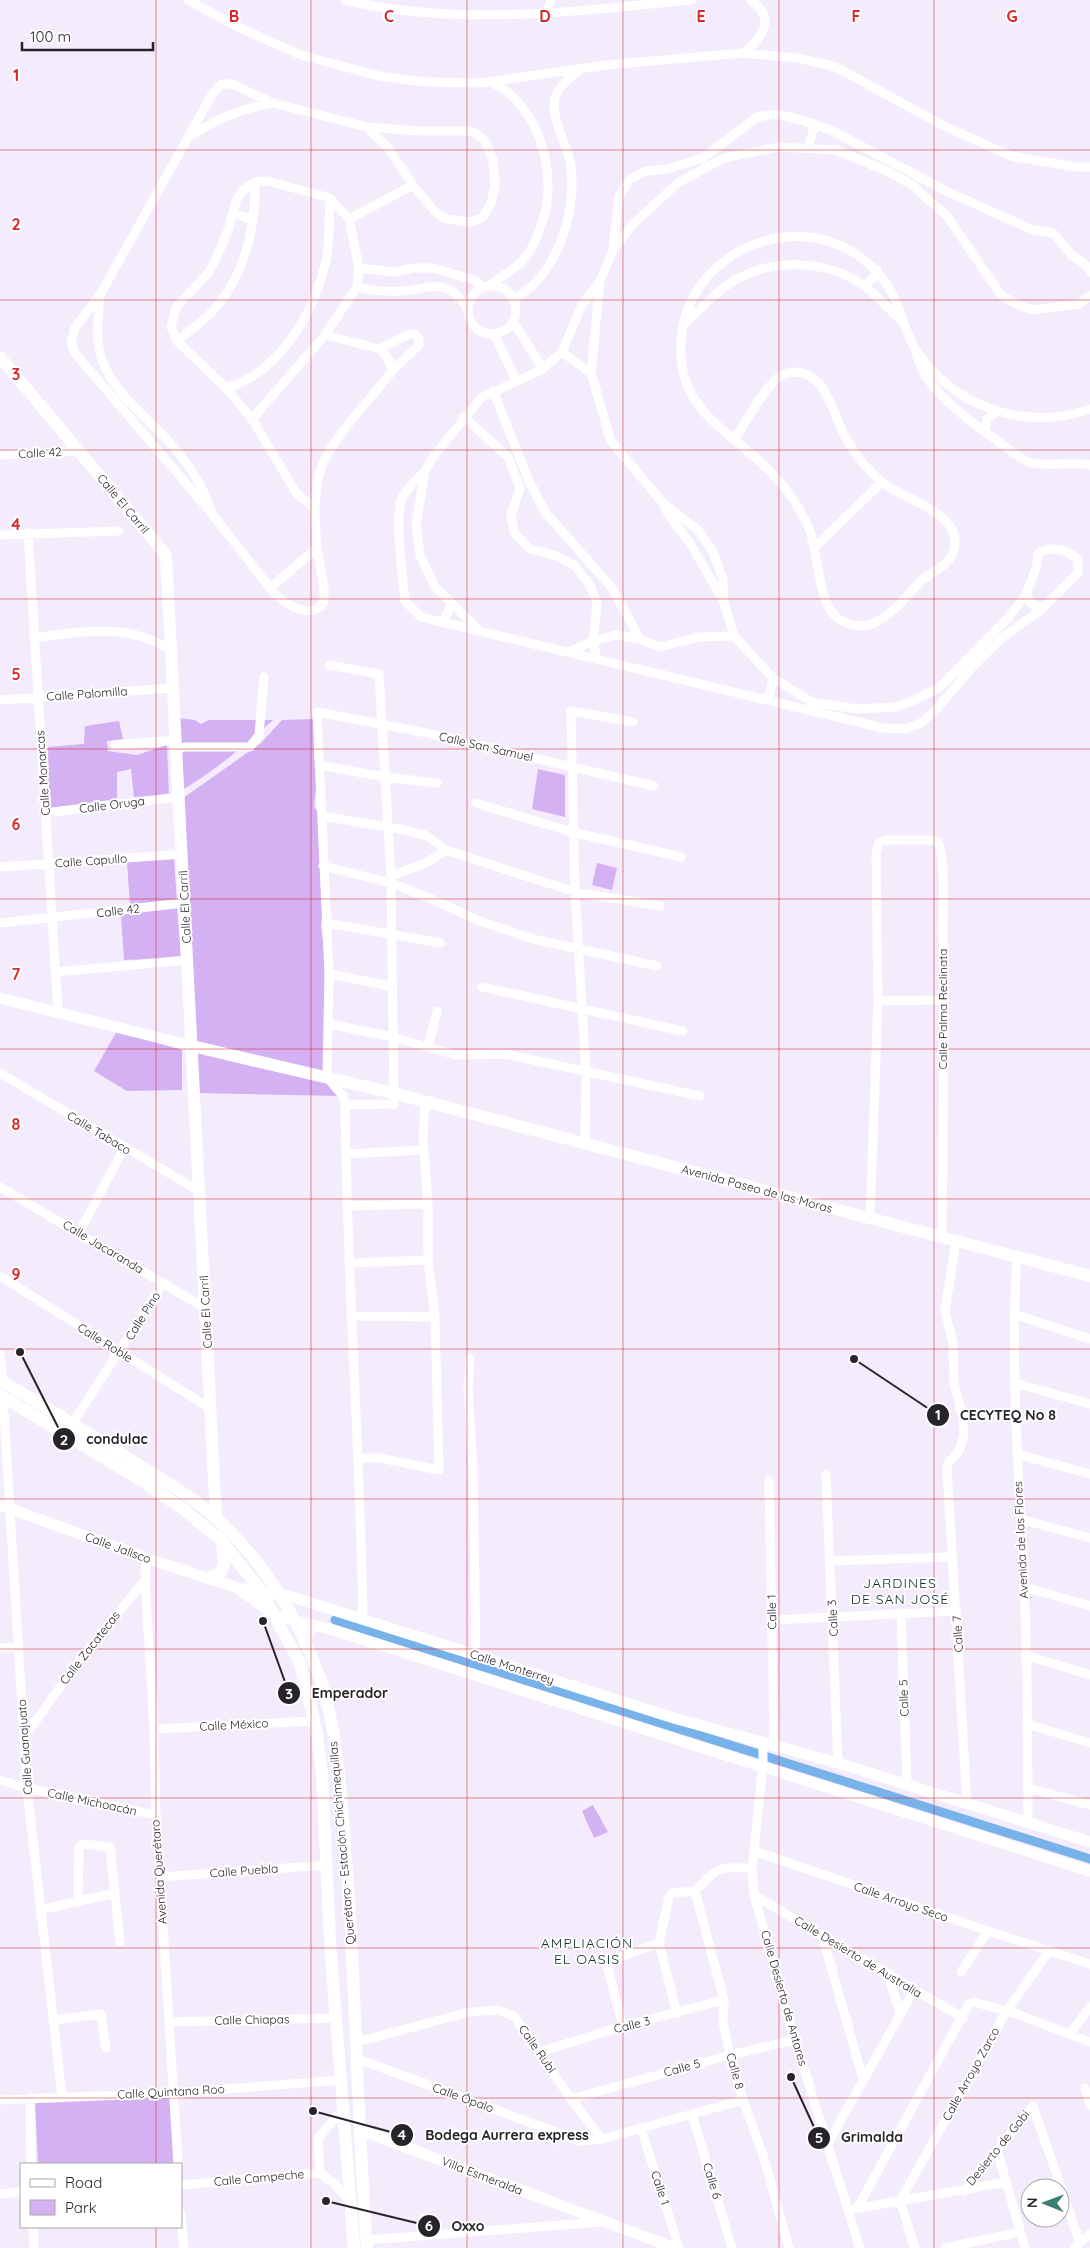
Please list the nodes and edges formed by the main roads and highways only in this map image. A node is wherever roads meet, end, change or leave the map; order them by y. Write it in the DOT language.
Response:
graph roads {
  1 [pos="0,357"];
  2 [pos="192,1046"];
  3 [pos="1090,1276"];
  4 [pos="2,1381"];
  5 [pos="1,1396"];
  6 [pos="216,1518"];
  7 [pos="221,1540"];
  8 [pos="208,1578"];
  9 [pos="313,1626"];
  10 [pos="305,1643"];
  11 [pos="330,1940"];
  12 [pos="352,1951"];
  13 [pos="335,1998"];
  14 [pos="359,2094"];
  15 [pos="367,2244"];
  16 [pos="354,2248"];
  1 -- 2 [label="main road, Calle El Carril"];
  2 -- 3 [label="main road, Avenida Paseo de las Moras"];
  2 -- 6 [label="main road, Calle El Carril"];
  4 -- 6 [label="main road, Querétaro - Estación Chichimequillas"];
  5 -- 7 [label="main road, Querétaro - Estación Chichimequillas"];
  6 -- 10 [label="main road, Querétaro - Estación Chichimequillas"];
  7 -- 8 [label="main road"];
  7 -- 11 [label="main road, Querétaro - Estación Chichimequillas"];
  9 -- 10 [label="main road"];
  10 -- 12 [label="main road, Querétaro - Estación Chichimequillas"];
  11 -- 12 [label="main road"];
  11 -- 13 [label="main road, Querétaro - Estación Chichimequillas"];
  12 -- 14 [label="main road, Querétaro - Estación Chichimequillas"];
  13 -- 14 [label="main road"];
  13 -- 16 [label="main road, Querétaro - Estación Chichimequillas"];
  14 -- 15 [label="main road, Querétaro - Estación Chichimequillas"];
}
